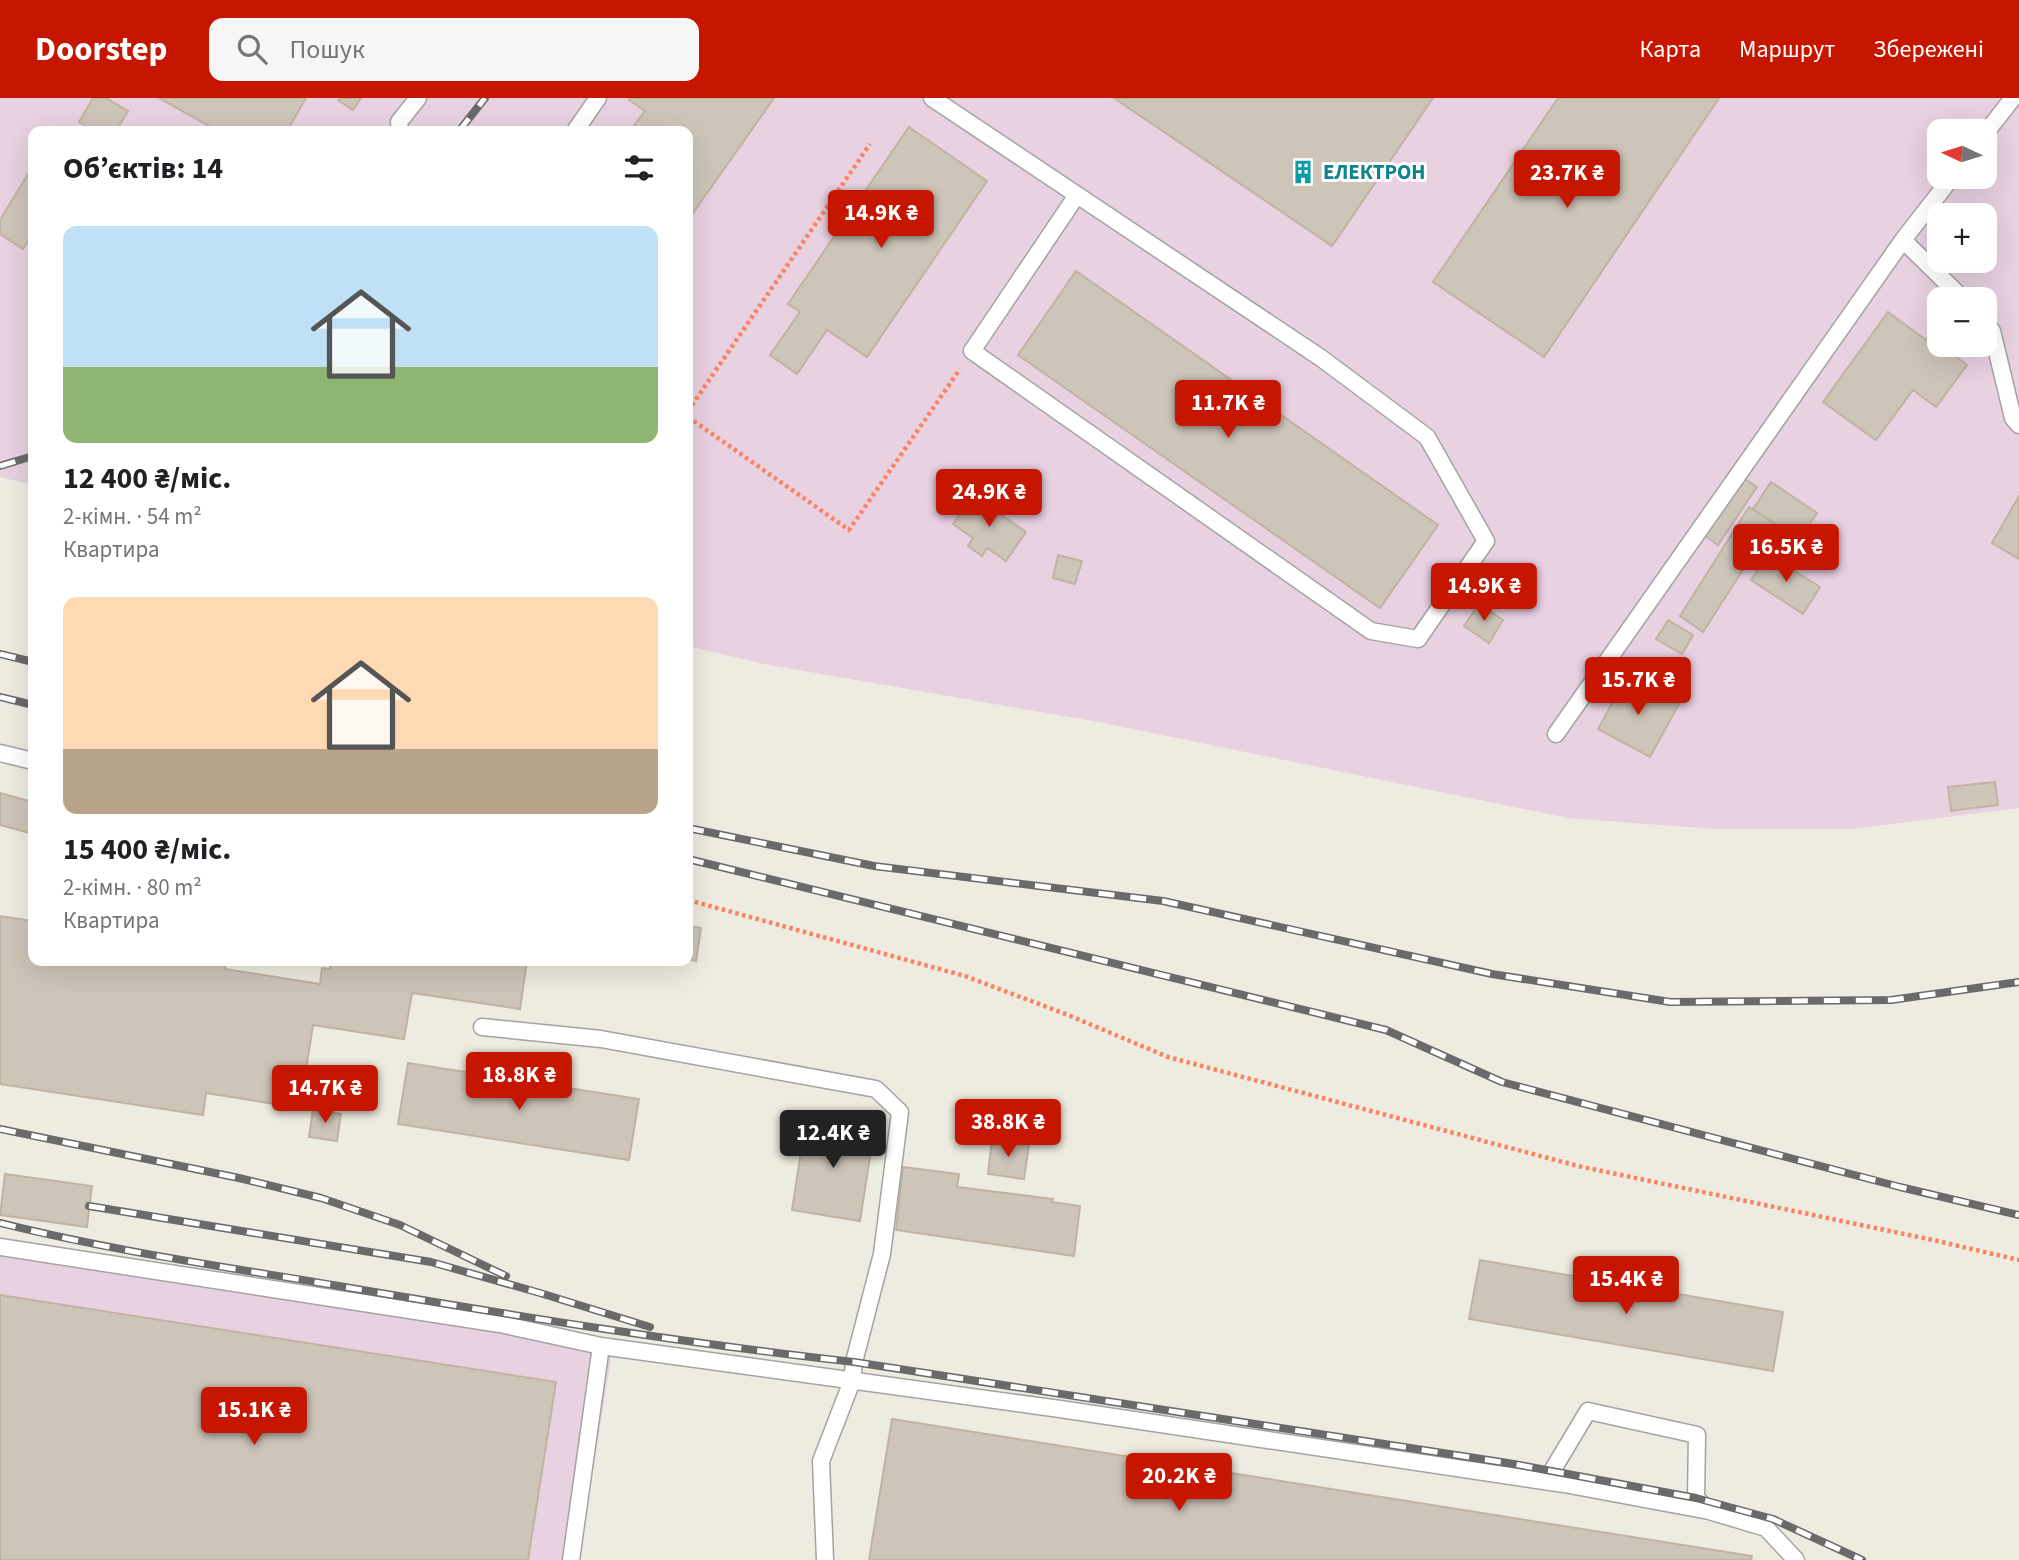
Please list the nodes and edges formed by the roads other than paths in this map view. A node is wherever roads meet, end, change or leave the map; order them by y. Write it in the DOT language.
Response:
graph roads {
  1 [pos="418,98"];
  2 [pos="598,98"];
  3 [pos="932,98"];
  4 [pos="2013,98"];
  5 [pos="1997,119"];
  6 [pos="399,126"];
  7 [pos="578,126"];
  8 [pos="1943,189"];
  9 [pos="1077,195"];
  10 [pos="1903,240"];
  11 [pos="1951,287"];
  12 [pos="1997,352"];
  13 [pos="2019,425"];
  14 [pos="1556,734"];
  15 [pos="0,753"];
  16 [pos="28,760"];
  17 [pos="482,1027"];
  18 [pos="0,1247"];
  19 [pos="601,1346"];
  20 [pos="852,1381"];
  21 [pos="1546,1481"];
  22 [pos="1709,1511"];
  23 [pos="571,1560"];
  24 [pos="825,1560"];
  25 [pos="1796,1560"];
  1 -- 6 [label="lane"];
  2 -- 7 [label="lane"];
  3 -- 9 [label="lane"];
  4 -- 5 [label="lane"];
  8 -- 10 [label="lane"];
  9 -- 9 [label="lane"];
  10 -- 11 [label="lane"];
  10 -- 14 [label="lane"];
  12 -- 13 [label="lane"];
  15 -- 16 [label="lane"];
  17 -- 20 [label="lane"];
  18 -- 19 [label="lane"];
  19 -- 20 [label="lane"];
  19 -- 23 [label="lane"];
  20 -- 21 [label="lane"];
  20 -- 24 [label="lane"];
  21 -- 22 [label="lane"];
  21 -- 22 [label="lane"];
  22 -- 25 [label="lane"];
}
